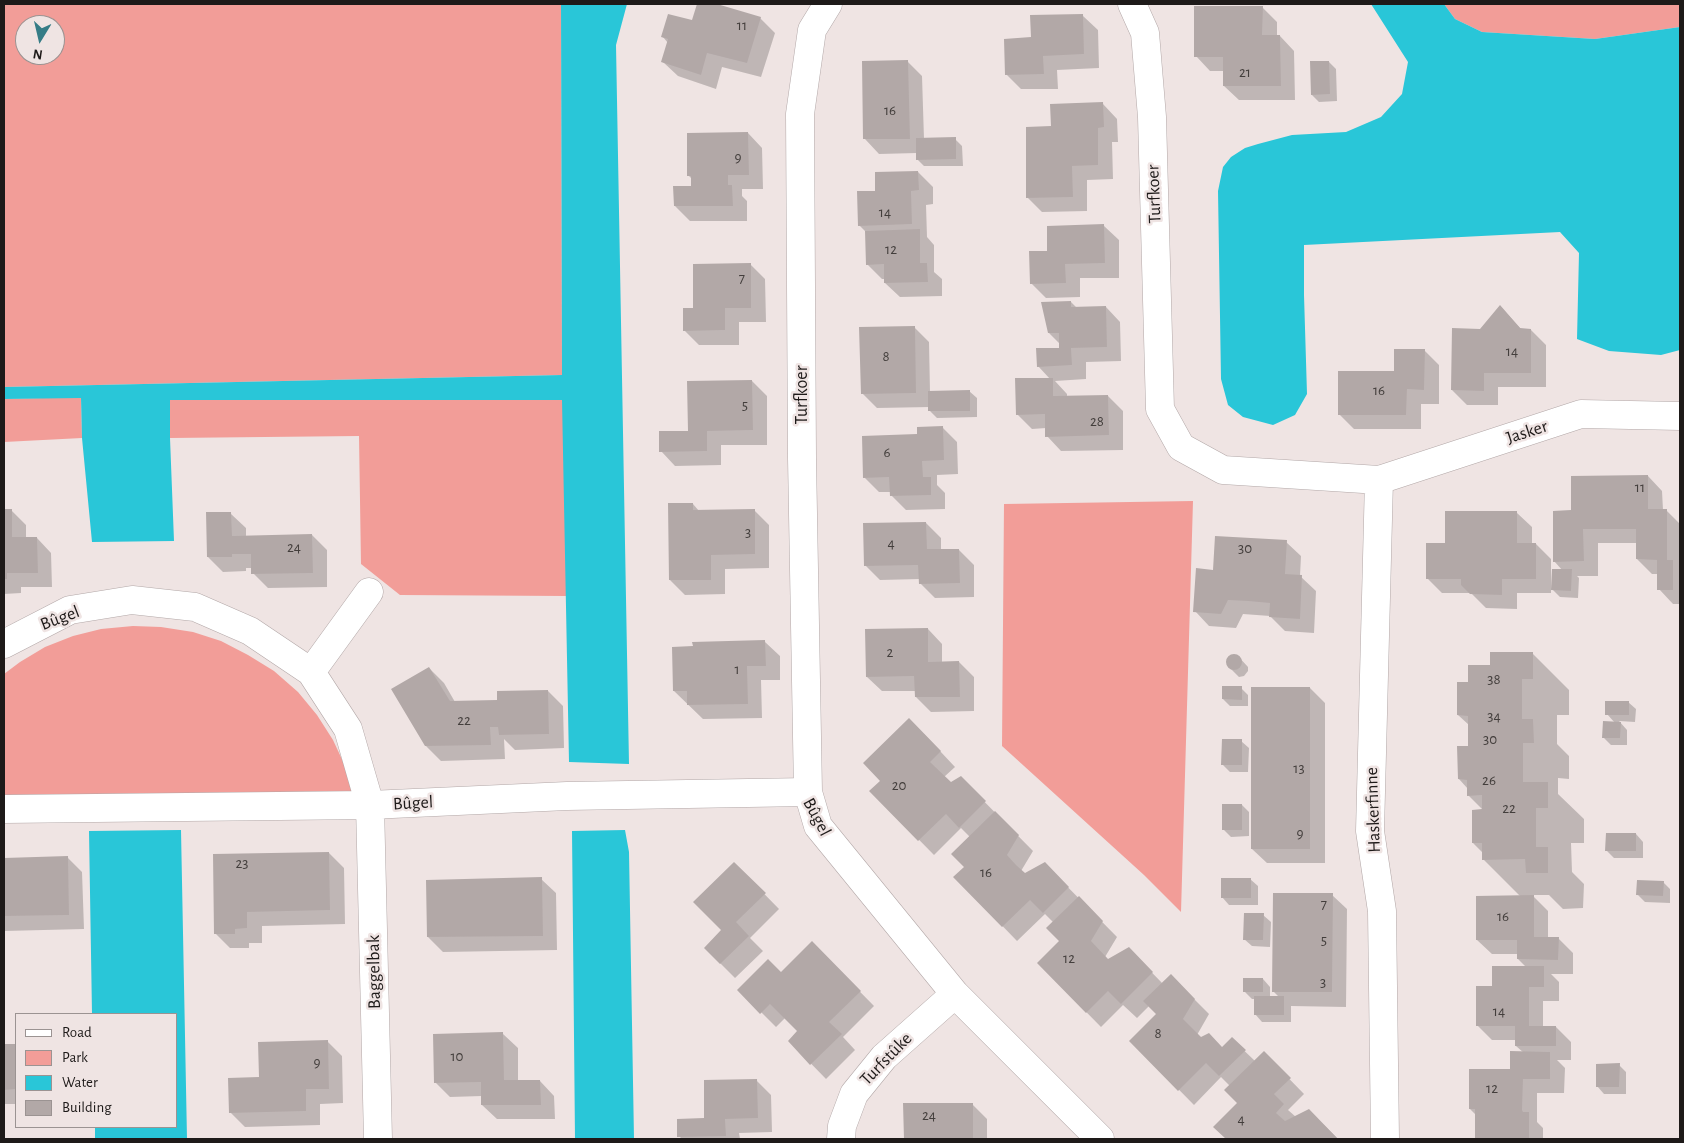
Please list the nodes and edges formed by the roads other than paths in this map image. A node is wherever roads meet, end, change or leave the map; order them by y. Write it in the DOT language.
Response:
graph roads {
  1 [pos="828,4"];
  2 [pos="1132,4"];
  3 [pos="1680,416"];
  4 [pos="1379,480"];
  5 [pos="369,592"];
  6 [pos="4,644"];
  7 [pos="311,672"];
  8 [pos="808,792"];
  9 [pos="370,805"];
  10 [pos="4,810"];
  11 [pos="956,994"];
  12 [pos="378,1139"];
  13 [pos="841,1139"];
  14 [pos="1100,1139"];
  15 [pos="1385,1139"];
  1 -- 8 [label="street, Turfkoer"];
  2 -- 4 [label="street, Turfkoer"];
  3 -- 4 [label="street, Jasker"];
  4 -- 15 [label="street, Haskerfinne"];
  5 -- 7 [label="street"];
  6 -- 7 [label="street, Bûgel"];
  7 -- 9 [label="street, Bûgel"];
  8 -- 9 [label="street, Bûgel"];
  8 -- 11 [label="street, Bûgel"];
  9 -- 10 [label="street, Bûgel"];
  9 -- 12 [label="street, Baggelbak"];
  11 -- 13 [label="street, Turfstûke"];
  11 -- 14 [label="street, Bûgel"];
}
